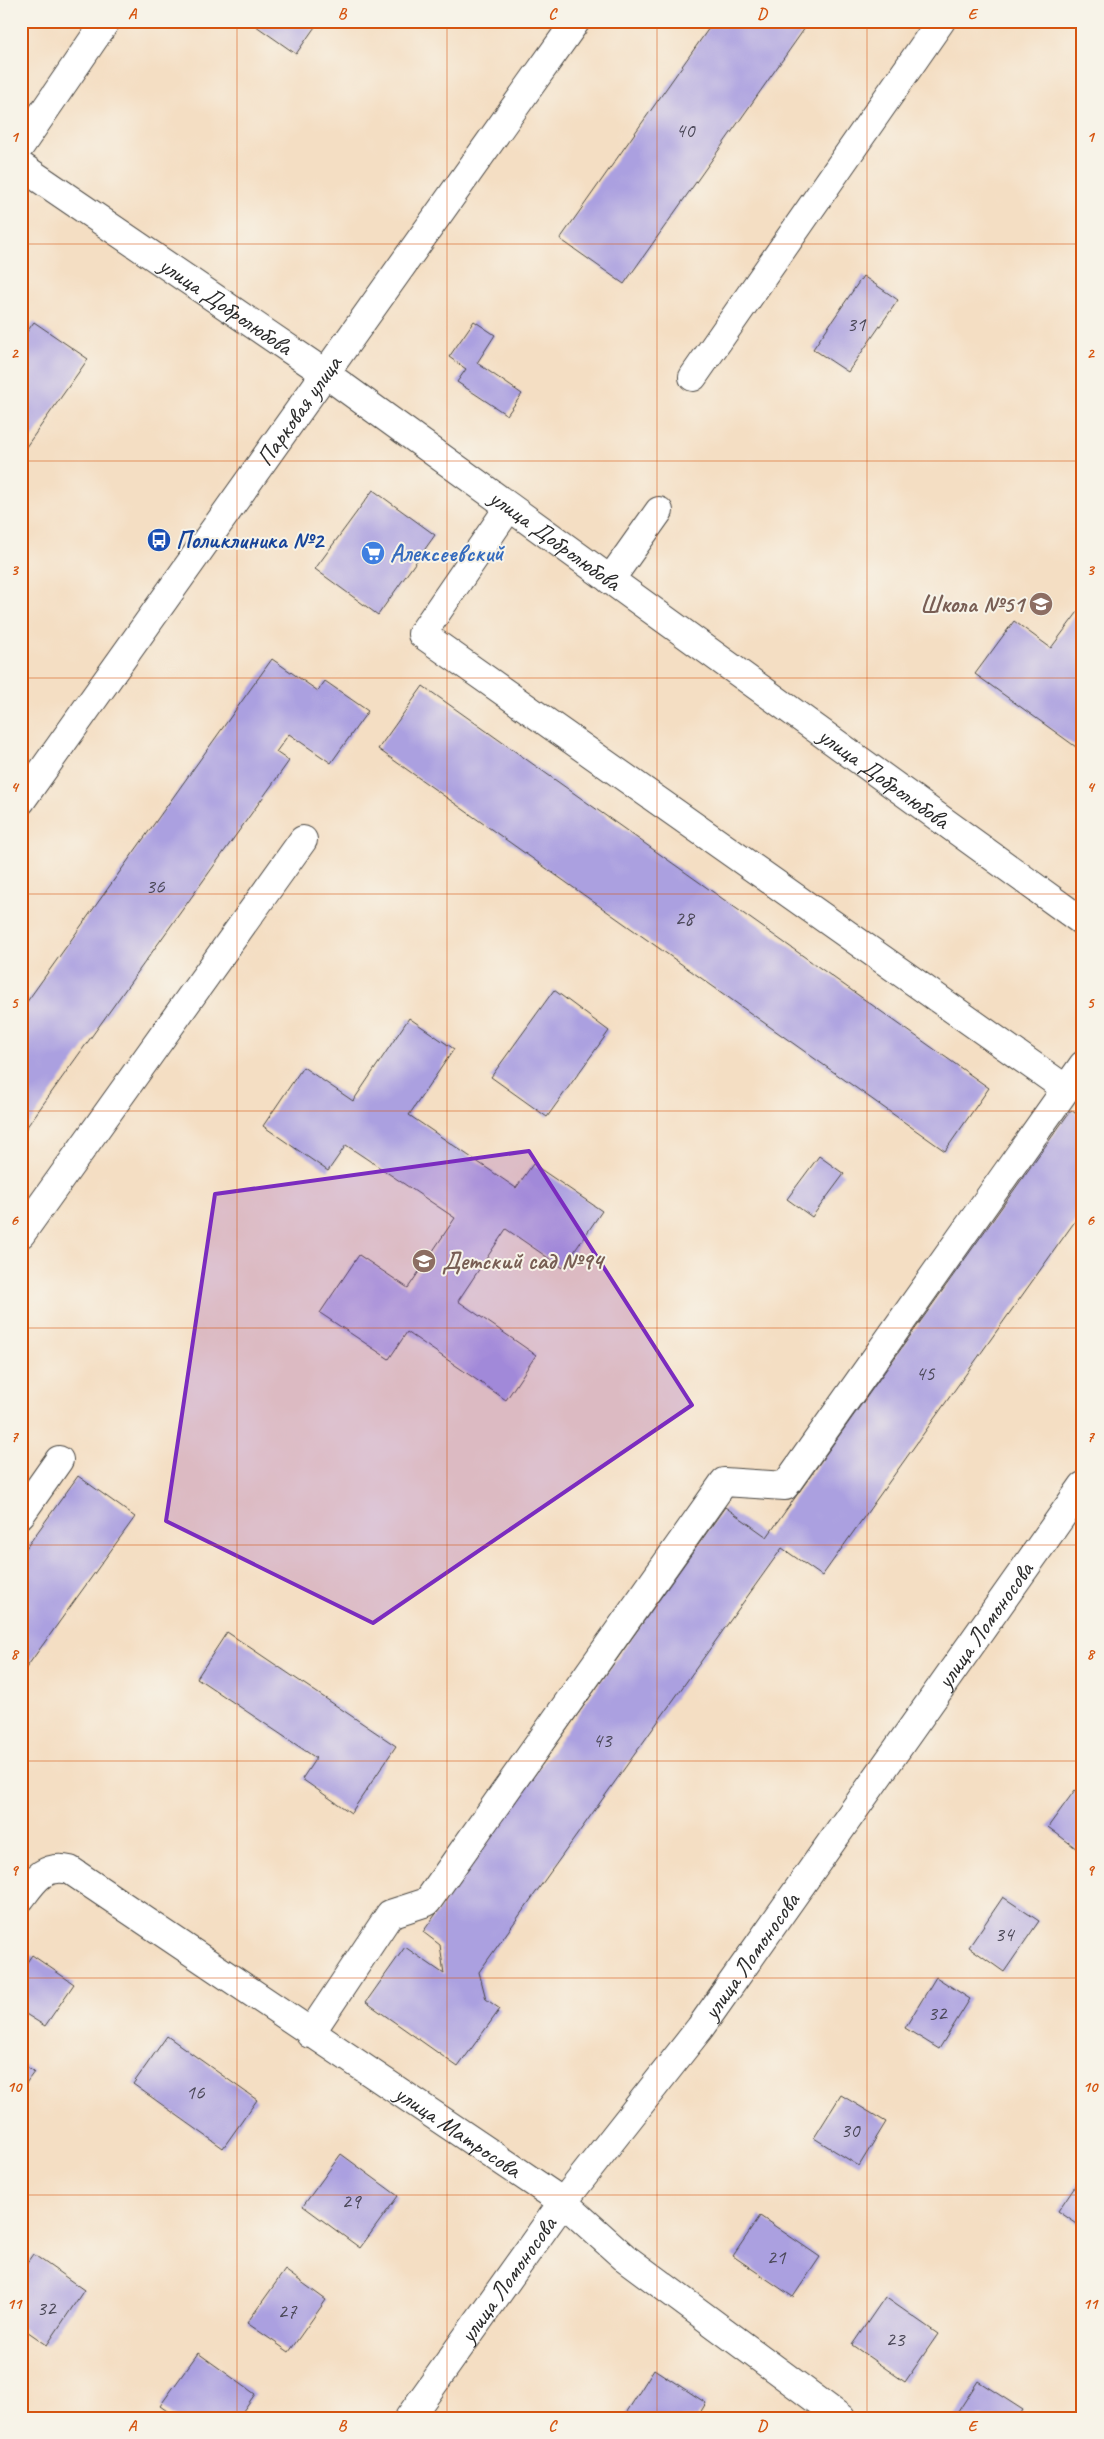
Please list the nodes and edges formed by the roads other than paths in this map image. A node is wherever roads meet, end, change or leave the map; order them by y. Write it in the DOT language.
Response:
graph roads {
  1 [pos="106,21"];
  2 [pos="576,21"];
  3 [pos="941,21"];
  4 [pos="21,146"];
  5 [pos="21,166"];
  6 [pos="326,374"];
  7 [pos="693,378"];
  8 [pos="509,507"];
  9 [pos="659,511"];
  10 [pos="610,580"];
  11 [pos="21,801"];
  12 [pos="303,840"];
  13 [pos="1083,922"];
  14 [pos="1083,1065"];
  15 [pos="1066,1089"];
  16 [pos="21,1234"];
  17 [pos="59,1460"];
  18 [pos="1083,1486"];
  19 [pos="21,1514"];
  20 [pos="21,1898"];
  21 [pos="310,2034"];
  22 [pos="563,2202"];
  23 [pos="409,2418"];
  24 [pos="841,2418"];
  1 -- 4 [label="street"];
  2 -- 6 [label="street, Парковая улица"];
  3 -- 7 [label="street"];
  5 -- 6 [label="street, улица Добролюбова"];
  6 -- 8 [label="street, улица Добролюбова"];
  6 -- 11 [label="street, Парковая улица"];
  8 -- 10 [label="street, улица Добролюбова"];
  8 -- 15 [label="street"];
  9 -- 10 [label="street"];
  10 -- 13 [label="street, улица Добролюбова"];
  12 -- 16 [label="street"];
  14 -- 15 [label="street"];
  15 -- 21 [label="street"];
  17 -- 19 [label="street"];
  18 -- 22 [label="street, улица Ломоносова"];
  20 -- 21 [label="street, улица Матросова"];
  21 -- 22 [label="street, улица Матросова"];
  22 -- 23 [label="street, улица Ломоносова"];
  22 -- 24 [label="street, улица Матросова"];
}
